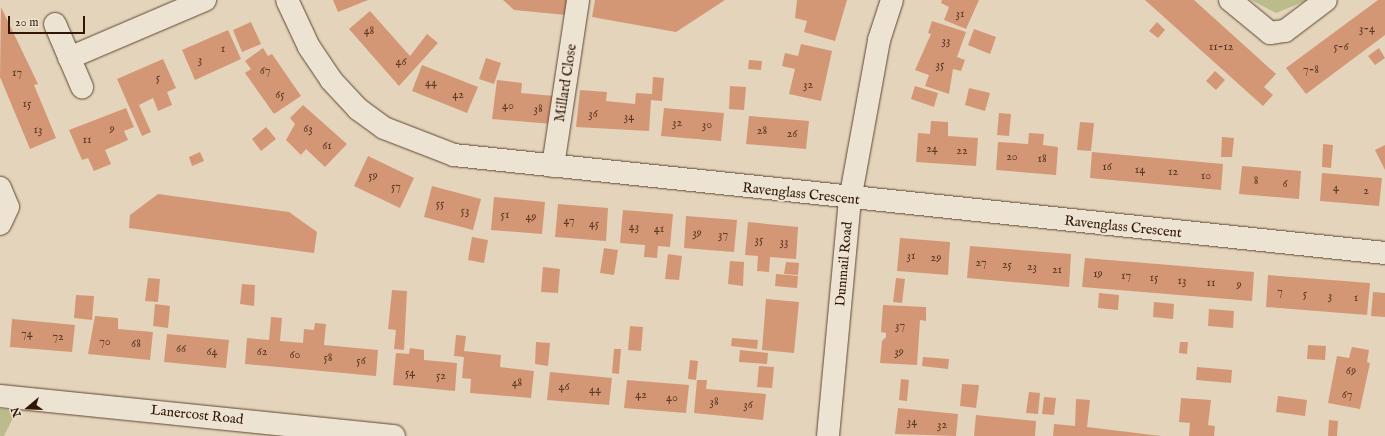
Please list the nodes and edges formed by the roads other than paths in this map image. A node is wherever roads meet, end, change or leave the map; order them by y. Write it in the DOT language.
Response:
graph roads {
  1 [pos="206,0"];
  2 [pos="287,0"];
  3 [pos="578,0"];
  4 [pos="892,0"];
  5 [pos="1230,0"];
  6 [pos="1326,0"];
  7 [pos="55,24"];
  8 [pos="69,58"];
  9 [pos="82,87"];
  10 [pos="554,166"];
  11 [pos="0,188"];
  12 [pos="850,200"];
  13 [pos="0,224"];
  14 [pos="1385,253"];
  15 [pos="0,396"];
  16 [pos="279,430"];
  17 [pos="394,436"];
  18 [pos="828,436"];
  1 -- 8 [label="street"];
  2 -- 10 [label="street, Ravenglass Crescent"];
  3 -- 10 [label="street, Millard Close"];
  4 -- 12 [label="street, Dunmail Road"];
  5 -- 6 [label="street"];
  7 -- 8 [label="street"];
  8 -- 9 [label="street"];
  10 -- 12 [label="street, Ravenglass Crescent"];
  11 -- 13 [label="street"];
  12 -- 14 [label="street, Ravenglass Crescent"];
  12 -- 18 [label="street, Dunmail Road"];
  15 -- 16 [label="street, Lanercost Road"];
  16 -- 17 [label="street, Lanercost Road"];
}
